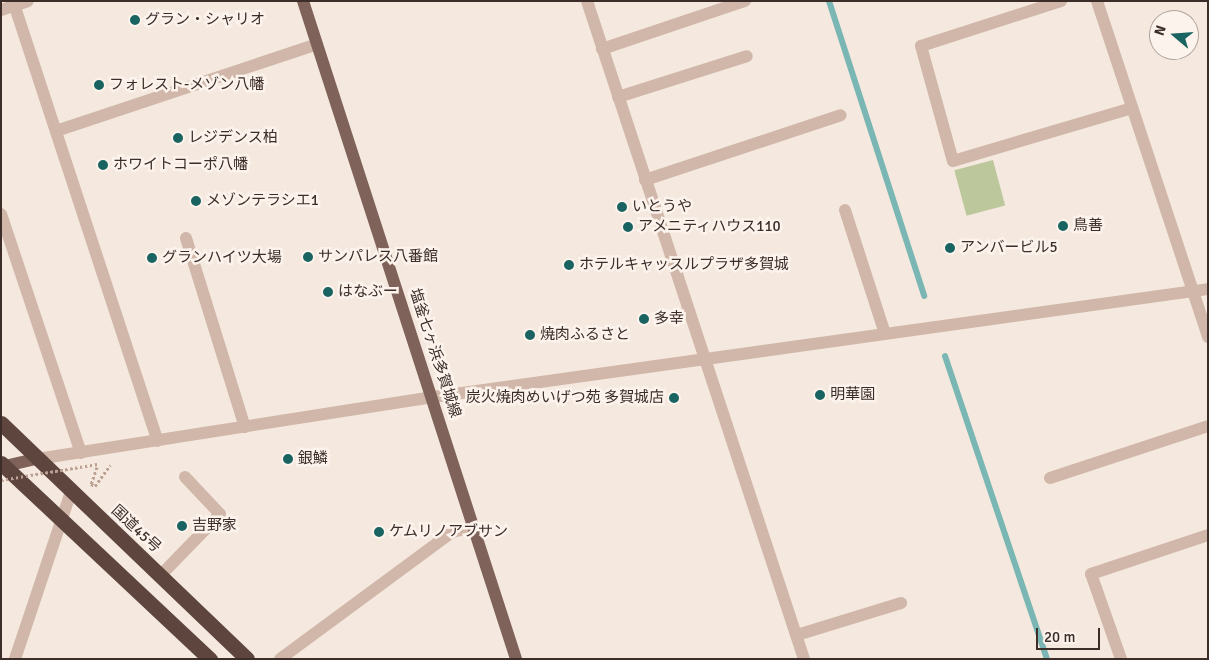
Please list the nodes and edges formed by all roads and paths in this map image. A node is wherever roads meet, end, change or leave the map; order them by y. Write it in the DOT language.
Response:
graph roads {
  1 [pos="28,1"];
  2 [pos="303,1"];
  3 [pos="587,1"];
  4 [pos="745,1"];
  5 [pos="1061,1"];
  6 [pos="1097,1"];
  7 [pos="14,3"];
  8 [pos="1,10"];
  9 [pos="317,44"];
  10 [pos="602,49"];
  11 [pos="747,56"];
  12 [pos="618,97"];
  13 [pos="1132,108"];
  14 [pos="841,115"];
  15 [pos="56,131"];
  16 [pos="645,180"];
  17 [pos="845,210"];
  18 [pos="1,214"];
  19 [pos="186,238"];
  20 [pos="1208,289"];
  21 [pos="1193,291"];
  22 [pos="885,334"];
  23 [pos="1208,337"];
  24 [pos="704,359"];
  25 [pos="433,397"];
  26 [pos="1,423"];
  27 [pos="1208,426"];
  28 [pos="245,427"];
  29 [pos="158,441"];
  30 [pos="81,453"];
  31 [pos="37,459"];
  32 [pos="112,463"];
  33 [pos="2,469"];
  34 [pos="185,477"];
  35 [pos="1050,478"];
  36 [pos="71,492"];
  37 [pos="61,521"];
  38 [pos="473,527"];
  39 [pos="1208,535"];
  40 [pos="160,576"];
  41 [pos="901,603"];
  42 [pos="797,635"];
  43 [pos="15,659"];
  44 [pos="210,659"];
  45 [pos="247,659"];
  46 [pos="280,659"];
  47 [pos="516,659"];
  48 [pos="804,659"];
  49 [pos="1121,659"];
  1 -- 7 [label="street"];
  2 -- 9 [label="main road, 塩釜七ヶ浜多賀城線"];
  3 -- 10 [label="street"];
  4 -- 10 [label="street"];
  5 -- 13 [label="street"];
  6 -- 13 [label="street"];
  7 -- 8 [label="street"];
  7 -- 15 [label="street"];
  9 -- 15 [label="street"];
  9 -- 25 [label="main road, 塩釜七ヶ浜多賀城線"];
  10 -- 12 [label="street"];
  11 -- 12 [label="street"];
  12 -- 16 [label="street"];
  13 -- 21 [label="street"];
  14 -- 16 [label="street"];
  15 -- 29 [label="street"];
  16 -- 24 [label="street"];
  17 -- 22 [label="street"];
  18 -- 30 [label="street"];
  19 -- 28 [label="street"];
  20 -- 21 [label="street"];
  21 -- 22 [label="street"];
  21 -- 23 [label="street"];
  22 -- 24 [label="street"];
  24 -- 25 [label="street"];
  24 -- 42 [label="street"];
  25 -- 28 [label="street"];
  25 -- 38 [label="main road, 塩釜七ヶ浜多賀城線"];
  26 -- 31 [label="highway, 国道45号"];
  27 -- 35 [label="street"];
  28 -- 29 [label="street"];
  29 -- 30 [label="street"];
  30 -- 31 [label="street"];
  31 -- 33 [label="main road"];
  31 -- 36 [label="highway, 国道45号"];
  32 -- 33 [label="path, bridge"];
  33 -- 37 [label="highway"];
  34 -- 40 [label="street"];
  36 -- 37 [label="street"];
  36 -- 40 [label="highway, 国道45号"];
  37 -- 43 [label="street"];
  37 -- 44 [label="highway"];
  38 -- 46 [label="street"];
  38 -- 47 [label="main road, 塩釜七ヶ浜多賀城線"];
  39 -- 49 [label="street"];
  40 -- 45 [label="highway, 国道45号"];
  41 -- 42 [label="street"];
  42 -- 48 [label="street"];
}
